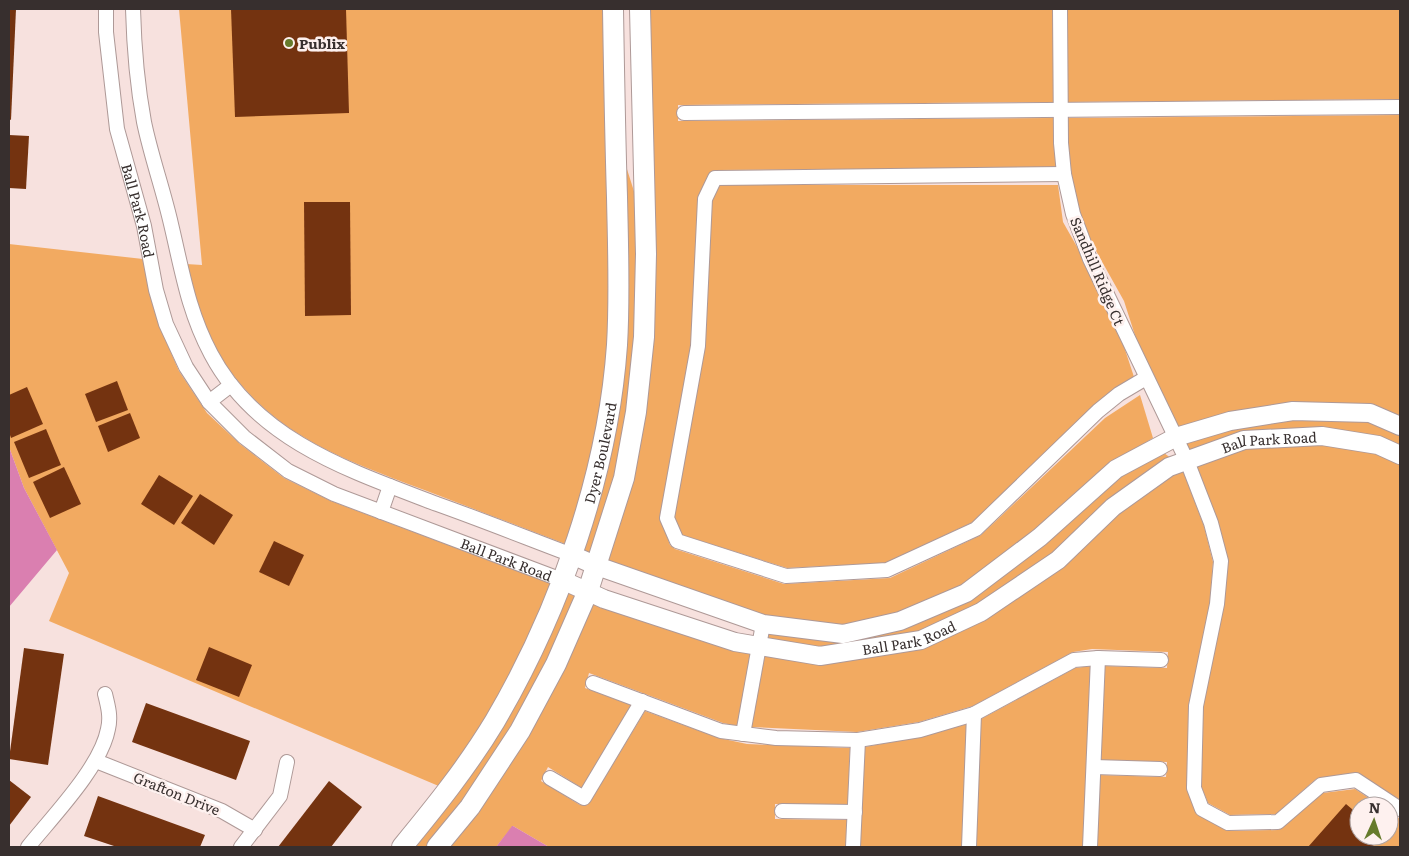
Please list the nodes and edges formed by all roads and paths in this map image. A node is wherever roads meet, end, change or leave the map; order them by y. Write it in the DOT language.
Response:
graph roads {
  1 [pos="106,9"];
  2 [pos="133,9"];
  3 [pos="612,9"];
  4 [pos="629,9"];
  5 [pos="640,9"];
  6 [pos="1060,9"];
  7 [pos="1400,107"];
  8 [pos="1061,110"];
  9 [pos="684,112"];
  10 [pos="1064,174"];
  11 [pos="645,202"];
  12 [pos="1146,378"];
  13 [pos="231,385"];
  14 [pos="209,402"];
  15 [pos="1400,426"];
  16 [pos="1176,436"];
  17 [pos="1400,454"];
  18 [pos="1187,461"];
  19 [pos="390,486"];
  20 [pos="381,512"];
  21 [pos="572,555"];
  22 [pos="597,566"];
  23 [pos="562,580"];
  24 [pos="588,591"];
  25 [pos="763,624"];
  26 [pos="759,646"];
  27 [pos="1098,658"];
  28 [pos="1161,660"];
  29 [pos="594,683"];
  30 [pos="105,694"];
  31 [pos="642,701"];
  32 [pos="974,714"];
  33 [pos="742,734"];
  34 [pos="858,740"];
  35 [pos="96,761"];
  36 [pos="287,762"];
  37 [pos="1094,767"];
  38 [pos="1160,769"];
  39 [pos="550,778"];
  40 [pos="1400,809"];
  41 [pos="782,812"];
  42 [pos="855,812"];
  43 [pos="255,830"];
  44 [pos="28,847"];
  45 [pos="241,847"];
  46 [pos="402,847"];
  47 [pos="437,847"];
  48 [pos="853,847"];
  49 [pos="969,847"];
  50 [pos="1090,847"];
  1 -- 14 [label="street, Ball Park Road"];
  2 -- 13 [label="street, Ball Park Road"];
  3 -- 21 [label="main road, Dyer Boulevard"];
  4 -- 11 [label="main road"];
  5 -- 11 [label="main road, Dyer Boulevard"];
  6 -- 8 [label="street, Sandhill Ridge Ct"];
  7 -- 8 [label="street"];
  8 -- 9 [label="street"];
  8 -- 10 [label="street, Sandhill Ridge Ct"];
  10 -- 12 [label="street, Sandhill Ridge Ct"];
  10 -- 12 [label="street"];
  11 -- 22 [label="main road, Dyer Boulevard"];
  12 -- 16 [label="street, Sandhill Ridge Ct"];
  13 -- 14 [label="street"];
  13 -- 19 [label="street, Ball Park Road"];
  14 -- 20 [label="street, Ball Park Road"];
  15 -- 16 [label="street, Ball Park Road"];
  16 -- 18 [label="street, Sandhill Ridge Ct"];
  16 -- 25 [label="street, Ball Park Road"];
  17 -- 18 [label="street, Ball Park Road"];
  18 -- 26 [label="street, Ball Park Road"];
  18 -- 40 [label="street, Sandhill Ridge Ct"];
  19 -- 20 [label="street"];
  19 -- 21 [label="street, Ball Park Road"];
  20 -- 23 [label="street, Ball Park Road"];
  21 -- 22 [label="street, Ball Park Road"];
  21 -- 23 [label="main road, Dyer Boulevard"];
  22 -- 24 [label="main road, Dyer Boulevard"];
  22 -- 25 [label="street, Ball Park Road"];
  23 -- 24 [label="street, Ball Park Road"];
  23 -- 46 [label="main road, Dyer Boulevard"];
  24 -- 26 [label="street, Ball Park Road"];
  24 -- 47 [label="main road, Dyer Boulevard"];
  25 -- 26 [label="street"];
  26 -- 33 [label="street"];
  27 -- 28 [label="street"];
  27 -- 32 [label="street"];
  27 -- 37 [label="street"];
  29 -- 31 [label="street"];
  30 -- 35 [label="street"];
  31 -- 33 [label="street"];
  31 -- 39 [label="street"];
  32 -- 34 [label="street"];
  32 -- 49 [label="street"];
  33 -- 34 [label="street"];
  34 -- 42 [label="street"];
  35 -- 43 [label="street, Grafton Drive"];
  35 -- 44 [label="street"];
  36 -- 43 [label="street"];
  37 -- 38 [label="street"];
  37 -- 50 [label="street"];
  41 -- 42 [label="street"];
  42 -- 48 [label="street"];
  43 -- 45 [label="street"];
}
